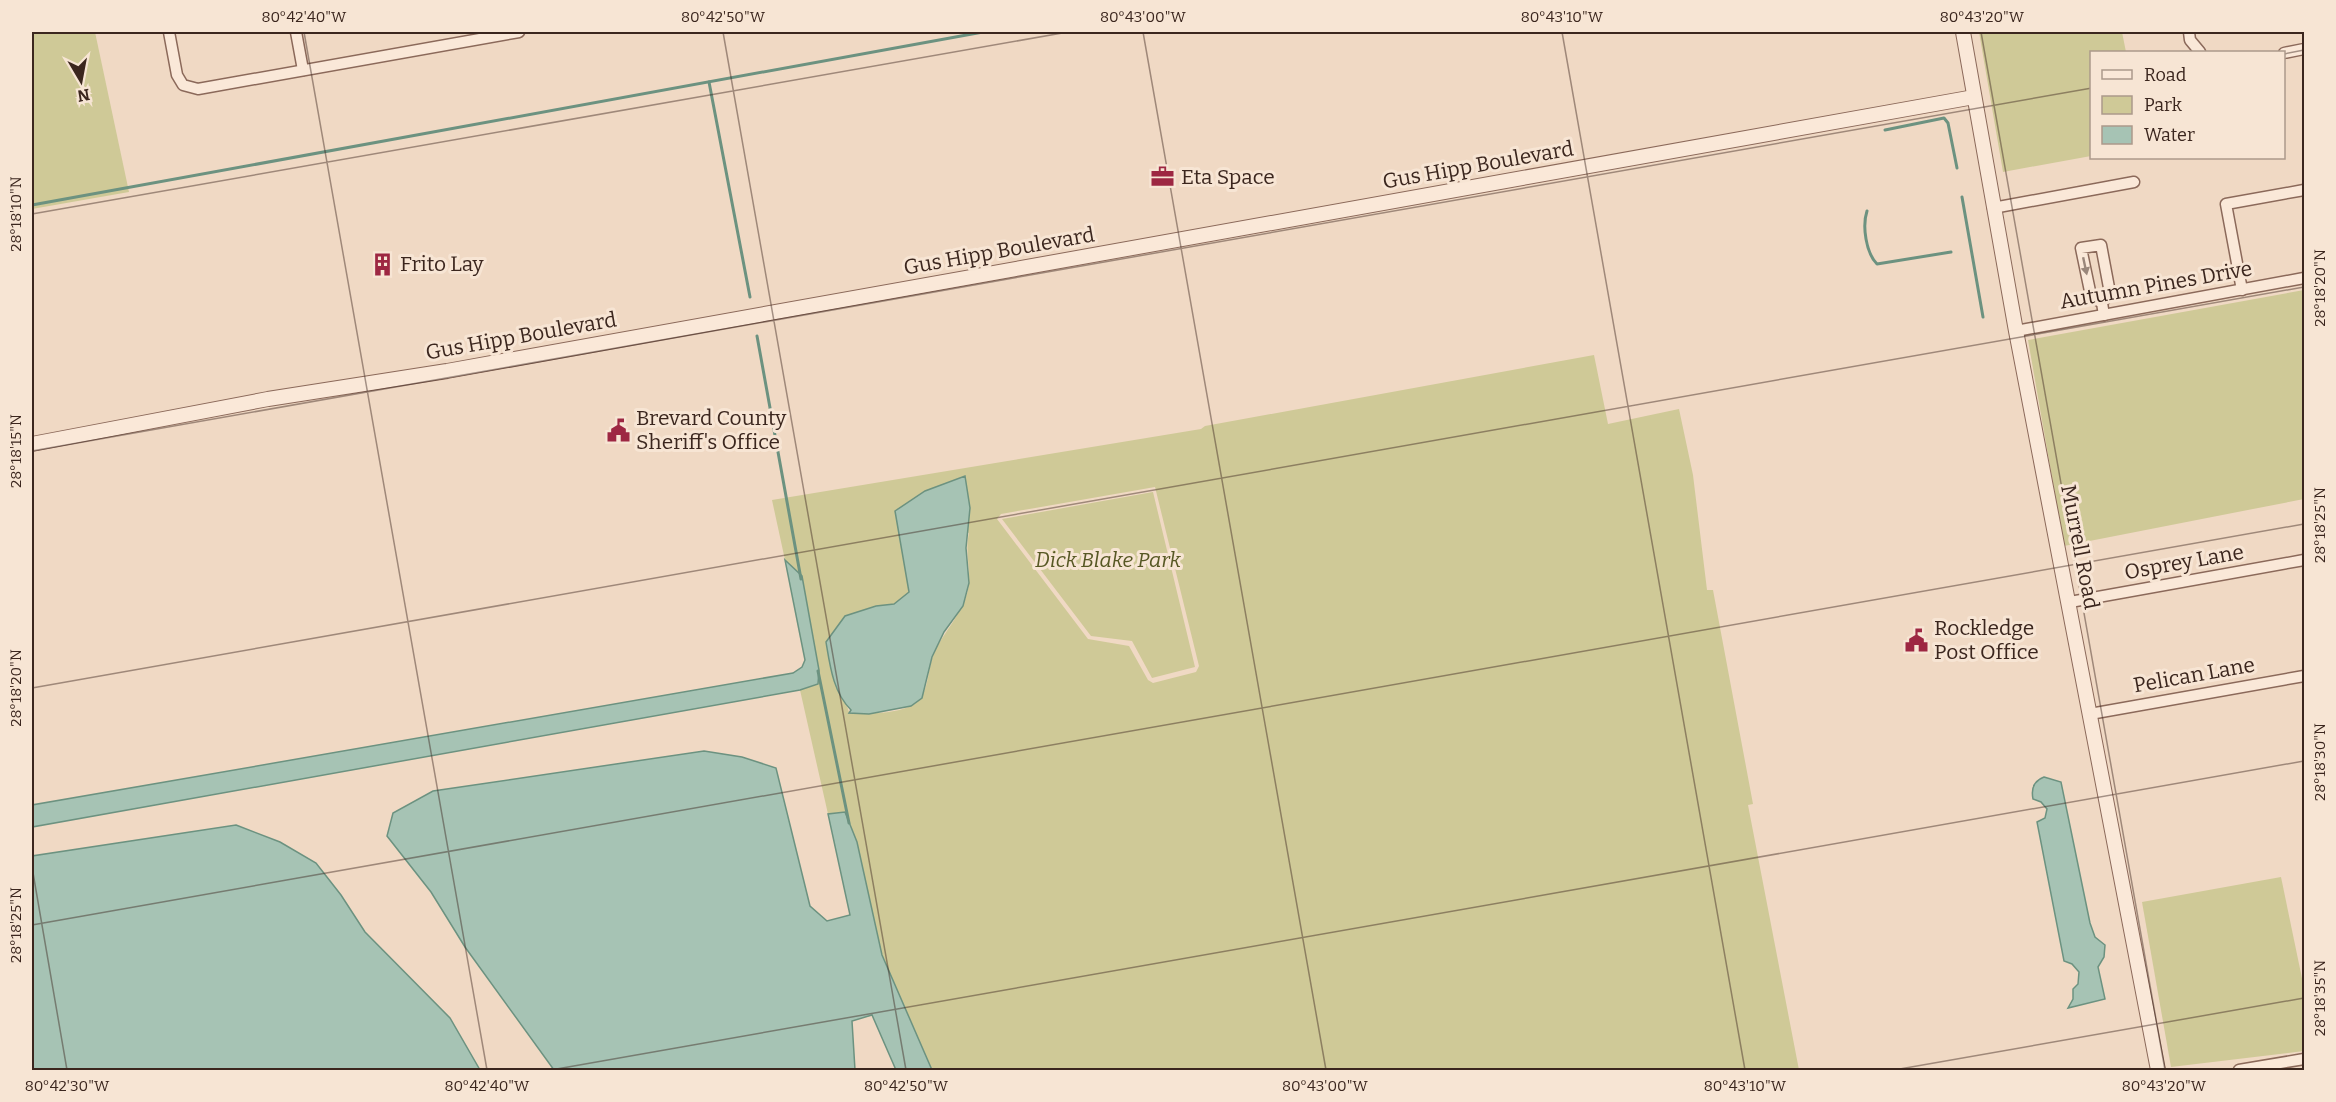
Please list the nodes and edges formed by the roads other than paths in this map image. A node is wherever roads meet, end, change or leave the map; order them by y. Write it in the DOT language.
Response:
graph roads {
  1 [pos="169,32"];
  2 [pos="296,32"];
  3 [pos="519,32"];
  4 [pos="1962,32"];
  5 [pos="2189,32"];
  6 [pos="2304,49"];
  7 [pos="2198,51"];
  8 [pos="2285,52"];
  9 [pos="303,70"];
  10 [pos="1974,97"];
  11 [pos="2134,182"];
  12 [pos="2304,190"];
  13 [pos="1993,208"];
  14 [pos="2304,278"];
  15 [pos="2242,290"];
  16 [pos="2103,309"];
  17 [pos="2016,331"];
  18 [pos="32,444"];
  19 [pos="2304,560"];
  20 [pos="2070,602"];
  21 [pos="2304,676"];
  22 [pos="2090,714"];
  23 [pos="2304,1059"];
  24 [pos="2158,1071"];
  25 [pos="2239,1071"];
  1 -- 9 [label="street"];
  2 -- 9 [label="street"];
  3 -- 9 [label="street"];
  4 -- 10 [label="street, Murrell Road"];
  5 -- 7 [label="street"];
  6 -- 8 [label="street"];
  10 -- 13 [label="street, Murrell Road"];
  10 -- 18 [label="street, Gus Hipp Boulevard"];
  11 -- 13 [label="street"];
  12 -- 15 [label="street"];
  13 -- 17 [label="street, Murrell Road"];
  14 -- 15 [label="street, Autumn Pines Drive"];
  15 -- 16 [label="street, Autumn Pines Drive"];
  16 -- 16 [label="street, one-way"];
  16 -- 17 [label="street, Autumn Pines Drive"];
  17 -- 20 [label="street, Murrell Road"];
  19 -- 20 [label="street, Osprey Lane"];
  20 -- 22 [label="street, Murrell Road"];
  21 -- 22 [label="street, Pelican Lane"];
  22 -- 24 [label="street, Murrell Road"];
  23 -- 25 [label="street"];
}
